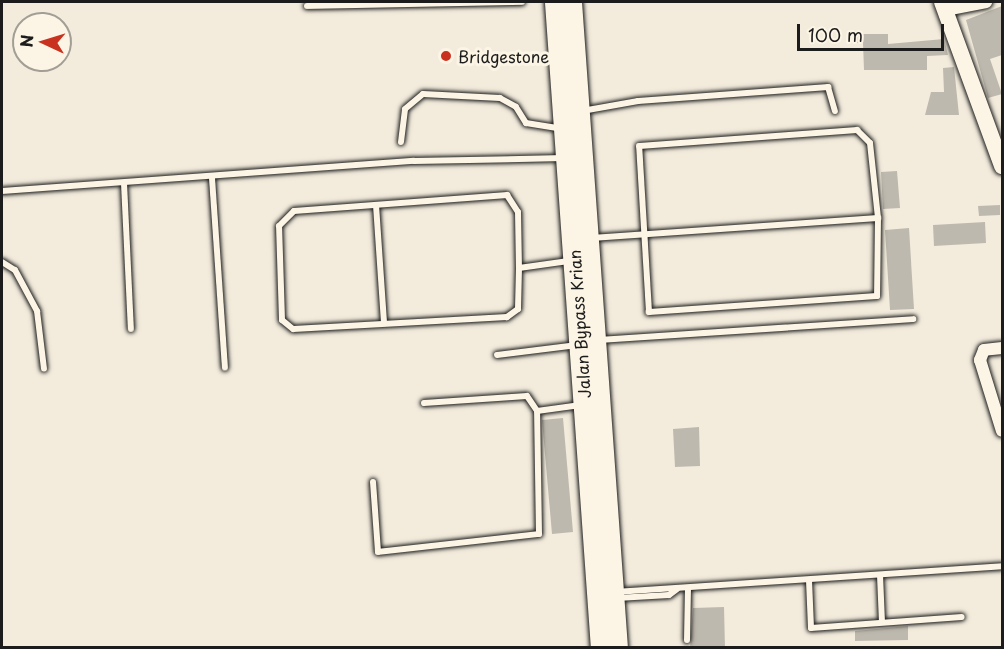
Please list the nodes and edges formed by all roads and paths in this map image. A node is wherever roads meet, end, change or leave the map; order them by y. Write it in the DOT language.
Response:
graph roads {
  1 [pos="522,2"];
  2 [pos="555,2"];
  3 [pos="571,2"];
  4 [pos="986,2"];
  5 [pos="307,6"];
  6 [pos="944,6"];
  7 [pos="580,111"];
  8 [pos="835,111"];
  9 [pos="566,128"];
  10 [pos="402,142"];
  11 [pos="567,158"];
  12 [pos="1002,166"];
  13 [pos="212,178"];
  14 [pos="124,183"];
  15 [pos="2,191"];
  16 [pos="376,205"];
  17 [pos="878,218"];
  18 [pos="645,232"];
  19 [pos="587,238"];
  20 [pos="573,260"];
  21 [pos="2,262"];
  22 [pos="519,268"];
  23 [pos="913,319"];
  24 [pos="384,323"];
  25 [pos="131,329"];
  26 [pos="588,342"];
  27 [pos="1002,348"];
  28 [pos="497,355"];
  29 [pos="225,368"];
  30 [pos="44,369"];
  31 [pos="424,403"];
  32 [pos="585,404"];
  33 [pos="537,411"];
  34 [pos="1002,431"];
  35 [pos="373,482"];
  36 [pos="1002,566"];
  37 [pos="880,575"];
  38 [pos="809,580"];
  39 [pos="688,588"];
  40 [pos="606,596"];
  41 [pos="962,617"];
  42 [pos="882,622"];
  43 [pos="687,640"];
  44 [pos="602,648"];
  45 [pos="617,648"];
  1 -- 5 [label="lane"];
  2 -- 9 [label="highway, Jalan Bypass Krian"];
  3 -- 7 [label="highway, Jalan Bypass Krian"];
  4 -- 6 [label="street"];
  6 -- 12 [label="street"];
  7 -- 8 [label="lane"];
  7 -- 19 [label="highway, Jalan Bypass Krian"];
  9 -- 10 [label="lane"];
  9 -- 11 [label="highway, Jalan Bypass Krian"];
  11 -- 13 [label="lane"];
  11 -- 20 [label="highway, Jalan Bypass Krian"];
  13 -- 14 [label="lane"];
  13 -- 29 [label="lane"];
  14 -- 15 [label="lane"];
  14 -- 25 [label="lane"];
  16 -- 22 [label="lane"];
  16 -- 24 [label="lane"];
  16 -- 24 [label="lane"];
  17 -- 18 [label="lane"];
  17 -- 18 [label="lane"];
  17 -- 18 [label="lane"];
  18 -- 19 [label="lane"];
  19 -- 26 [label="highway, Jalan Bypass Krian"];
  20 -- 22 [label="lane"];
  20 -- 26 [label="highway, Jalan Bypass Krian"];
  21 -- 30 [label="lane"];
  22 -- 24 [label="lane"];
  23 -- 26 [label="lane"];
  26 -- 28 [label="lane"];
  26 -- 32 [label="highway, Jalan Bypass Krian"];
  26 -- 40 [label="highway, Jalan Bypass Krian"];
  27 -- 34 [label="street"];
  31 -- 33 [label="lane"];
  32 -- 33 [label="lane"];
  32 -- 40 [label="highway, Jalan Bypass Krian"];
  33 -- 35 [label="lane"];
  36 -- 37 [label="lane"];
  37 -- 38 [label="lane"];
  37 -- 42 [label="lane"];
  38 -- 39 [label="lane"];
  38 -- 42 [label="lane"];
  39 -- 40 [label="lane"];
  39 -- 43 [label="lane"];
  40 -- 44 [label="highway, Jalan Bypass Krian"];
  40 -- 45 [label="highway, Jalan Bypass Krian"];
  41 -- 42 [label="lane"];
}
